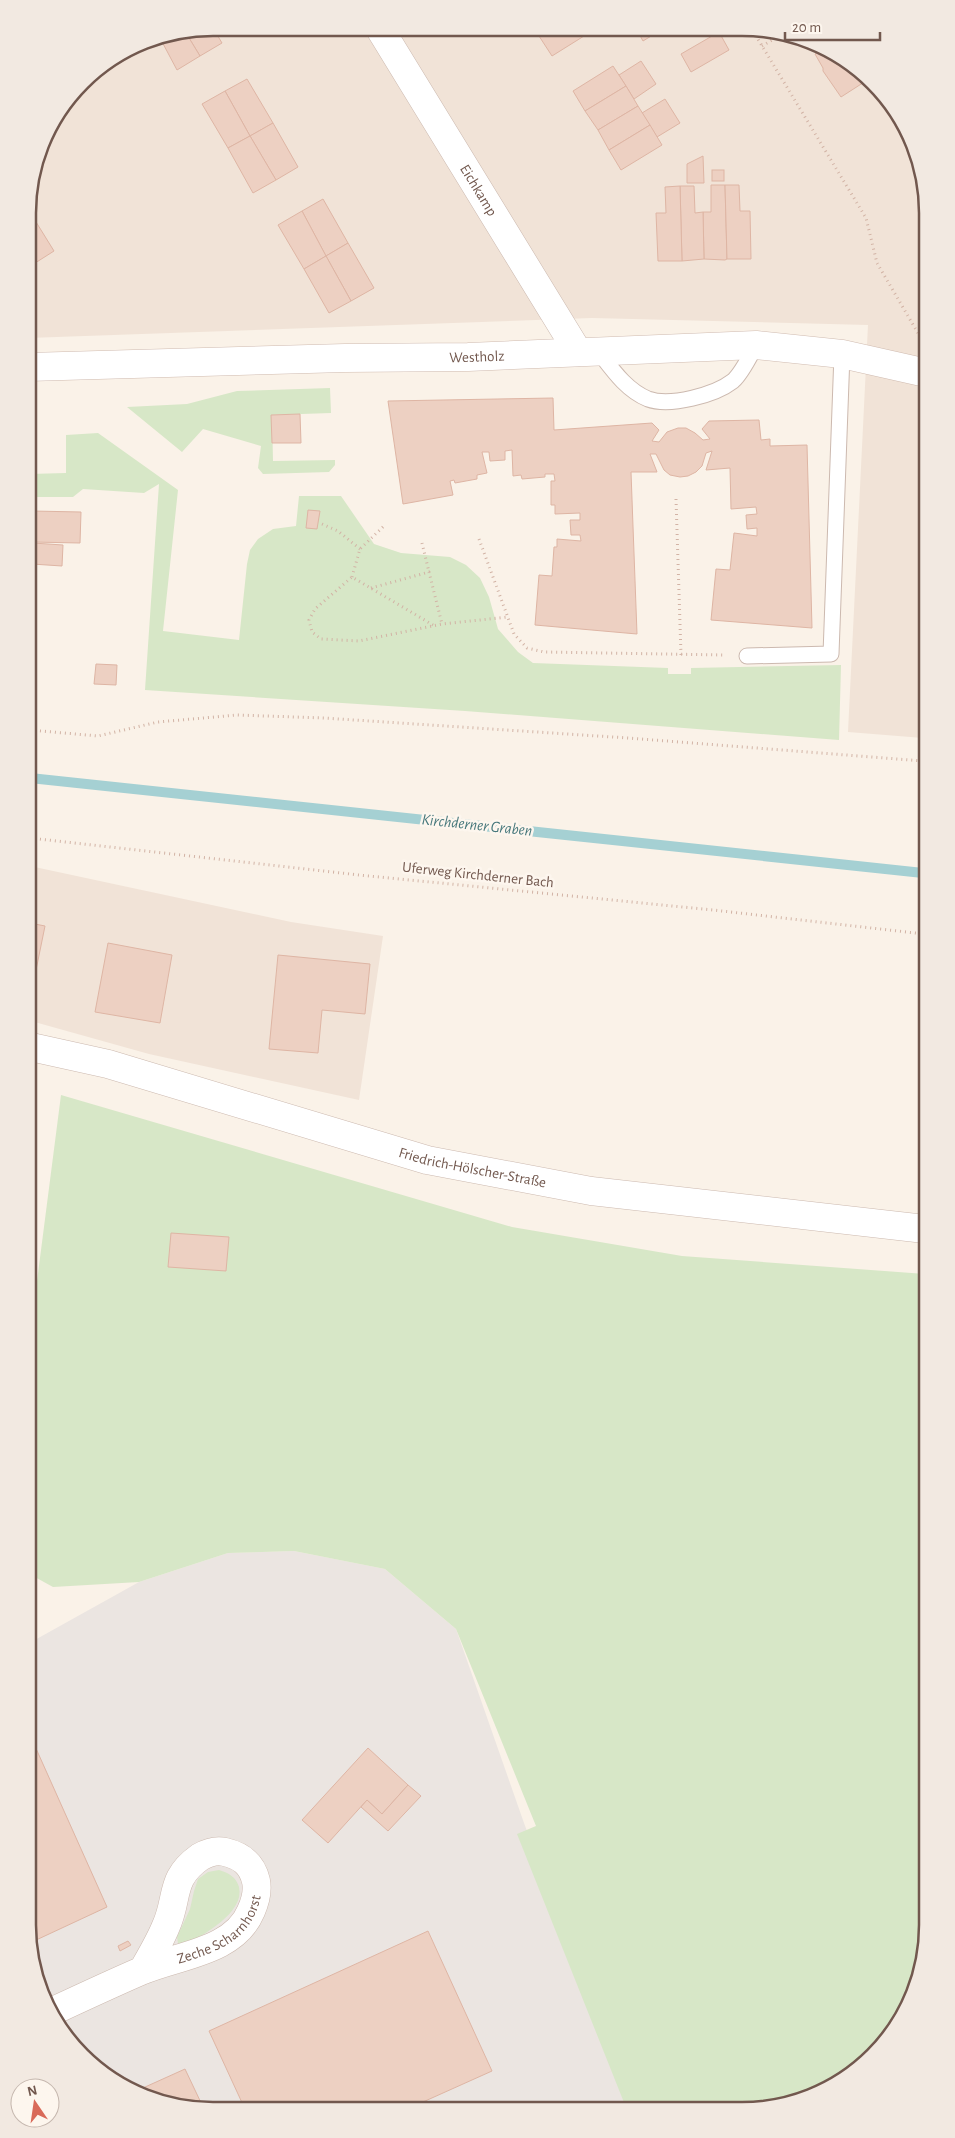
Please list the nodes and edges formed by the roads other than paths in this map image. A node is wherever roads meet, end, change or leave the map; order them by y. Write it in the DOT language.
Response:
graph roads {
  1 [pos="386,37"];
  2 [pos="756,345"];
  3 [pos="588,352"];
  4 [pos="842,354"];
  5 [pos="36,367"];
  6 [pos="919,371"];
  7 [pos="747,656"];
  8 [pos="36,1048"];
  9 [pos="919,1228"];
  10 [pos="143,1970"];
  11 [pos="58,2009"];
  1 -- 3 [label="street, Eichkamp"];
  2 -- 3 [label="street, Westholz"];
  2 -- 3 [label="lane"];
  2 -- 4 [label="street, Westholz"];
  3 -- 5 [label="street, Westholz"];
  4 -- 6 [label="street, Westholz"];
  4 -- 7 [label="lane"];
  8 -- 9 [label="street, Friedrich-Hölscher-Straße"];
  10 -- 10 [label="street, Zeche Scharnhorst"];
  10 -- 11 [label="street, Zeche Scharnhorst"];
}
